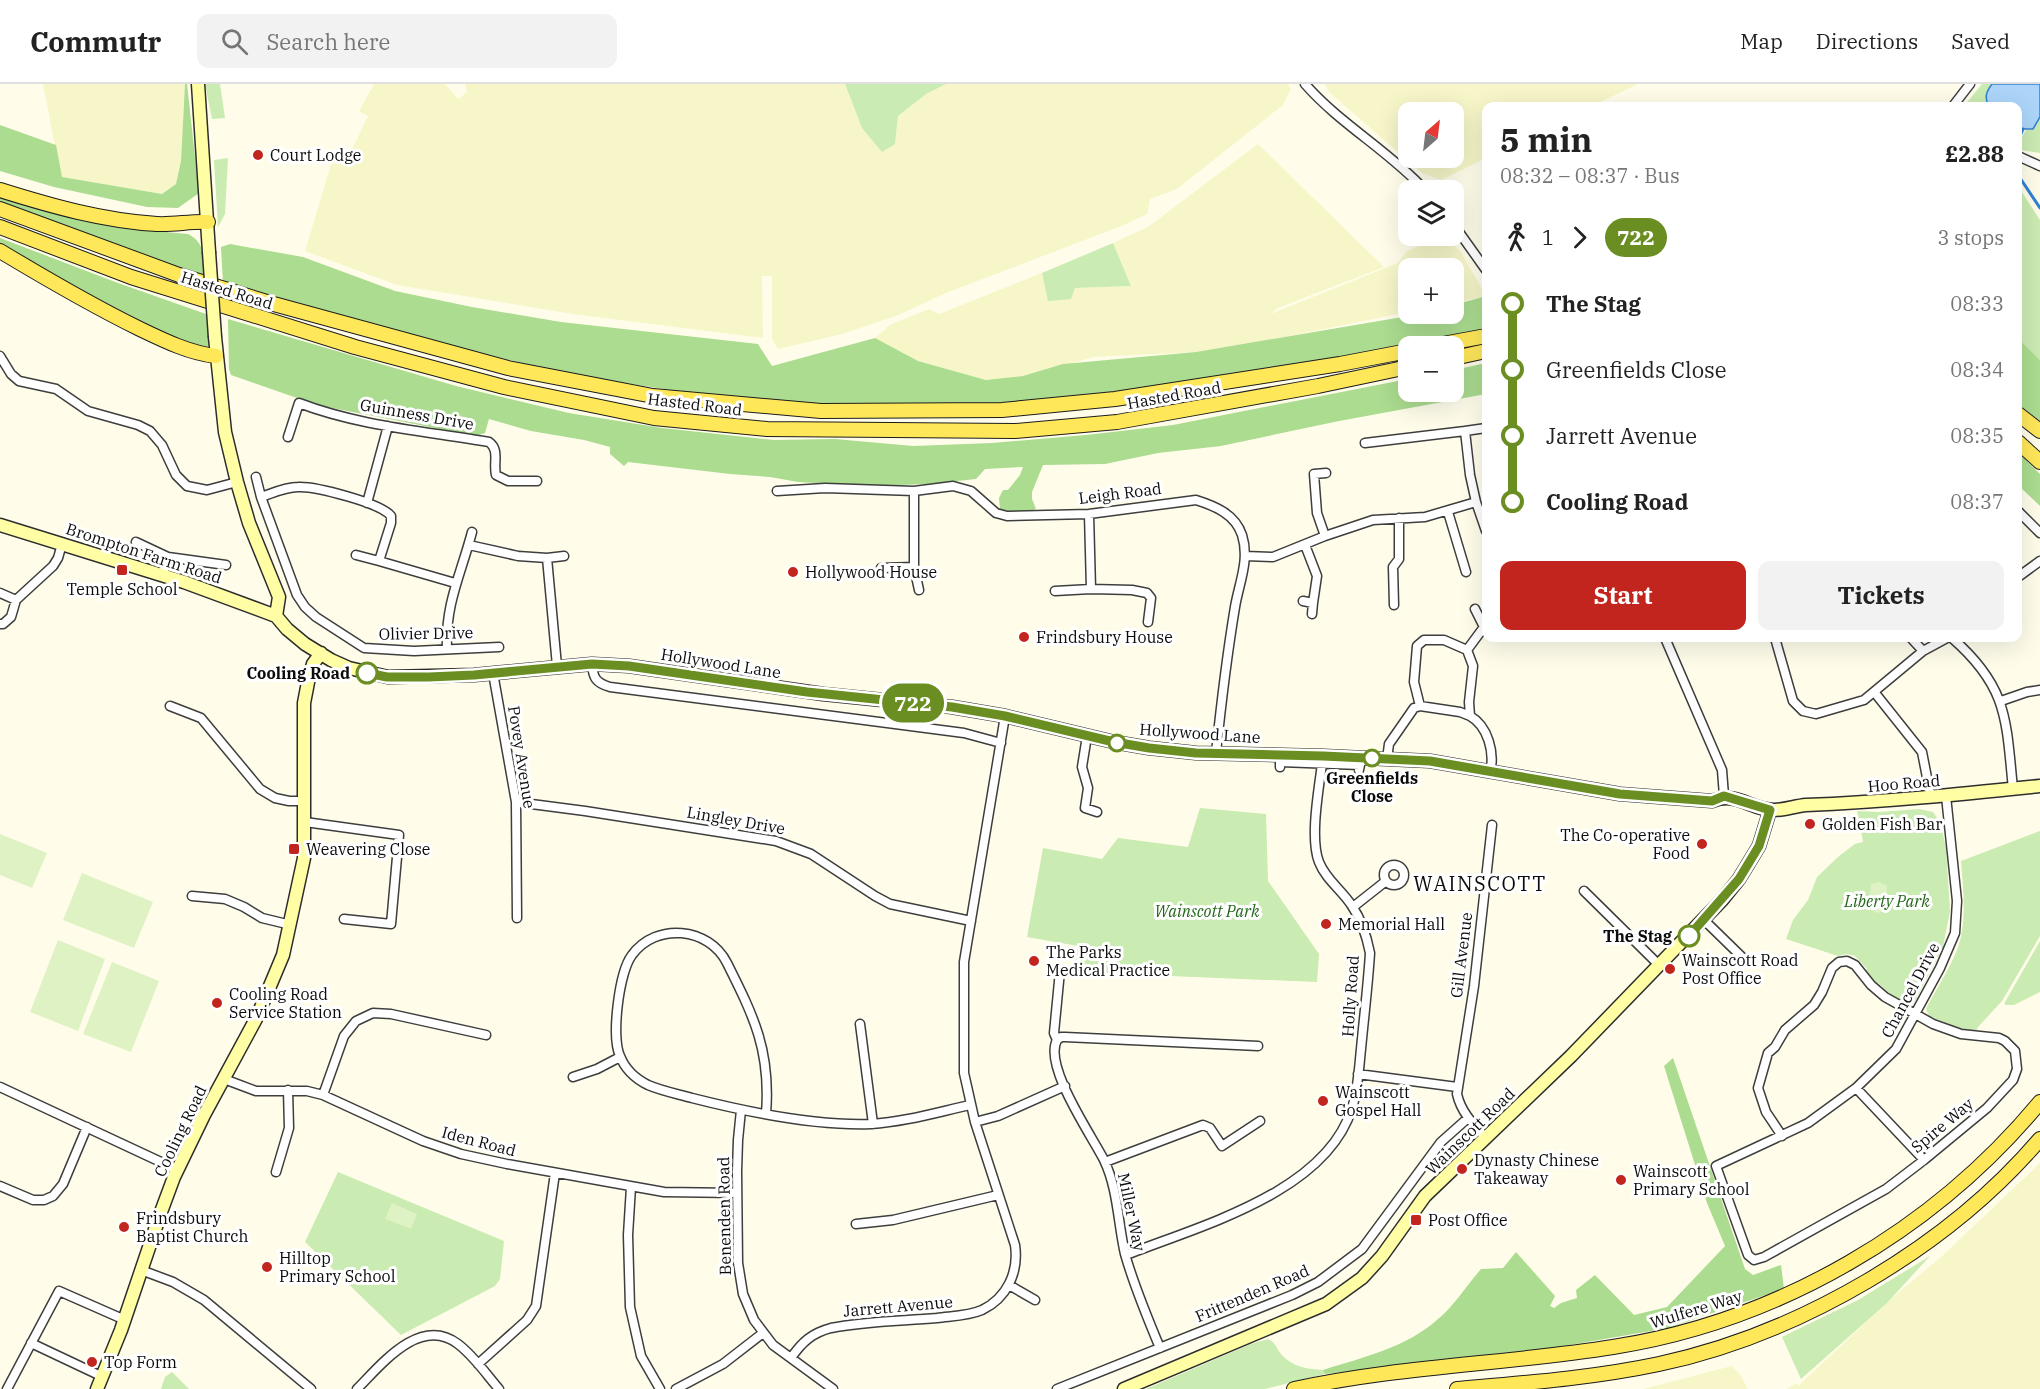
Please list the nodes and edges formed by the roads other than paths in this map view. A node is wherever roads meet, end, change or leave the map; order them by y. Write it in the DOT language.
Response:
graph roads {
  1 [pos="198,84"];
  2 [pos="1305,84"];
  3 [pos="1970,84"];
  4 [pos="1956,102"];
  5 [pos="2022,158"];
  6 [pos="2040,166"];
  7 [pos="1415,180"];
  8 [pos="0,190"];
  9 [pos="0,209"];
  10 [pos="208,222"];
  11 [pos="0,227"];
  12 [pos="1464,239"];
  13 [pos="0,251"];
  14 [pos="1482,264"];
  15 [pos="1482,337"];
  16 [pos="1464,340"];
  17 [pos="1482,352"];
  18 [pos="1398,353"];
  19 [pos="0,356"];
  20 [pos="216,356"];
  21 [pos="1464,356"];
  22 [pos="1398,370"];
  23 [pos="2022,417"];
  24 [pos="388,426"];
  25 [pos="1482,429"];
  26 [pos="1465,431"];
  27 [pos="2040,431"];
  28 [pos="288,437"];
  29 [pos="1365,443"];
  30 [pos="2022,446"];
  31 [pos="2040,462"];
  32 [pos="1326,473"];
  33 [pos="256,477"];
  34 [pos="537,480"];
  35 [pos="237,482"];
  36 [pos="777,491"];
  37 [pos="914,491"];
  38 [pos="261,497"];
  39 [pos="1476,502"];
  40 [pos="367,503"];
  41 [pos="1448,512"];
  42 [pos="1089,514"];
  43 [pos="2022,515"];
  44 [pos="1399,518"];
  45 [pos="1482,519"];
  46 [pos="0,525"];
  47 [pos="472,532"];
  48 [pos="2040,532"];
  49 [pos="1325,536"];
  50 [pos="136,542"];
  51 [pos="62,544"];
  52 [pos="469,545"];
  53 [pos="1305,545"];
  54 [pos="356,555"];
  55 [pos="564,556"];
  56 [pos="1245,556"];
  57 [pos="168,557"];
  58 [pos="547,558"];
  59 [pos="378,561"];
  60 [pos="2040,561"];
  61 [pos="226,565"];
  62 [pos="914,567"];
  63 [pos="881,568"];
  64 [pos="1466,572"];
  65 [pos="2022,574"];
  66 [pos="162,576"];
  67 [pos="455,583"];
  68 [pos="1091,589"];
  69 [pos="919,590"];
  70 [pos="1055,591"];
  71 [pos="0,593"];
  72 [pos="16,600"];
  73 [pos="1303,601"];
  74 [pos="1313,603"];
  75 [pos="1394,605"];
  76 [pos="1475,609"];
  77 [pos="1312,614"];
  78 [pos="276,616"];
  79 [pos="1148,622"];
  80 [pos="1482,622"];
  81 [pos="0,624"];
  82 [pos="1482,631"];
  83 [pos="1667,642"];
  84 [pos="1776,642"];
  85 [pos="1915,642"];
  86 [pos="1940,642"];
  87 [pos="1956,642"];
  88 [pos="499,647"];
  89 [pos="447,650"];
  90 [pos="1467,650"];
  91 [pos="1923,651"];
  92 [pos="321,654"];
  93 [pos="592,664"];
  94 [pos="557,666"];
  95 [pos="493,673"];
  96 [pos="2040,690"];
  97 [pos="1875,693"];
  98 [pos="2001,701"];
  99 [pos="170,706"];
  100 [pos="1420,706"];
  101 [pos="1005,716"];
  102 [pos="1470,716"];
  103 [pos="1088,736"];
  104 [pos="1001,743"];
  105 [pos="1216,753"];
  106 [pos="1322,759"];
  107 [pos="1387,759"];
  108 [pos="1280,767"];
  109 [pos="1359,770"];
  110 [pos="1490,772"];
  111 [pos="2040,786"];
  112 [pos="2013,789"];
  113 [pos="1724,796"];
  114 [pos="1946,796"];
  115 [pos="1931,798"];
  116 [pos="304,801"];
  117 [pos="516,802"];
  118 [pos="1770,810"];
  119 [pos="1097,812"];
  120 [pos="304,822"];
  121 [pos="1491,825"];
  122 [pos="1386,881"];
  123 [pos="1584,891"];
  124 [pos="192,896"];
  125 [pos="1353,907"];
  126 [pos="517,918"];
  127 [pos="344,919"];
  128 [pos="1704,920"];
  129 [pos="971,921"];
  130 [pos="291,926"];
  131 [pos="1745,960"];
  132 [pos="1660,966"];
  133 [pos="1060,971"];
  134 [pos="1915,1015"];
  135 [pos="860,1024"];
  136 [pos="486,1035"];
  137 [pos="1057,1040"];
  138 [pos="1258,1046"];
  139 [pos="620,1057"];
  140 [pos="1358,1074"];
  141 [pos="573,1077"];
  142 [pos="224,1078"];
  143 [pos="1065,1086"];
  144 [pos="0,1087"];
  145 [pos="1457,1087"];
  146 [pos="1856,1088"];
  147 [pos="288,1090"];
  148 [pos="323,1095"];
  149 [pos="2040,1102"];
  150 [pos="970,1105"];
  151 [pos="741,1110"];
  152 [pos="766,1114"];
  153 [pos="1468,1118"];
  154 [pos="1260,1121"];
  155 [pos="975,1122"];
  156 [pos="873,1124"];
  157 [pos="87,1127"];
  158 [pos="1782,1136"];
  159 [pos="1486,1138"];
  160 [pos="2040,1139"];
  161 [pos="1924,1160"];
  162 [pos="1105,1162"];
  163 [pos="178,1170"];
  164 [pos="276,1172"];
  165 [pos="555,1173"];
  166 [pos="0,1186"];
  167 [pos="631,1187"];
  168 [pos="737,1194"];
  169 [pos="998,1195"];
  170 [pos="856,1224"];
  171 [pos="1126,1255"];
  172 [pos="1764,1257"];
  173 [pos="141,1270"];
  174 [pos="1009,1285"];
  175 [pos="1035,1300"];
  176 [pos="126,1316"];
  177 [pos="764,1333"];
  178 [pos="31,1343"];
  179 [pos="1160,1348"];
  180 [pos="791,1358"];
  181 [pos="478,1364"];
  182 [pos="103,1377"];
  183 [pos="7,1389"];
  184 [pos="98,1389"];
  185 [pos="311,1389"];
  186 [pos="357,1389"];
  187 [pos="499,1389"];
  188 [pos="660,1389"];
  189 [pos="676,1389"];
  190 [pos="833,1389"];
  191 [pos="1058,1389"];
  192 [pos="1124,1389"];
  193 [pos="1294,1389"];
  194 [pos="1457,1389"];
  1 -- 10 [label="main road"];
  2 -- 7 [label="street"];
  3 -- 4 [label="street"];
  5 -- 6 [label="street"];
  8 -- 10 [label="main road"];
  9 -- 18 [label="main road, Hasted Road"];
  10 -- 20 [label="main road, bridge"];
  11 -- 22 [label="main road, Hasted Road"];
  12 -- 14 [label="street"];
  13 -- 20 [label="main road"];
  15 -- 16 [label="main road"];
  17 -- 21 [label="main road"];
  19 -- 35 [label="street"];
  20 -- 35 [label="main road"];
  23 -- 27 [label="main road"];
  24 -- 28 [label="street, Guinness Drive"];
  24 -- 34 [label="street, Guinness Drive"];
  24 -- 40 [label="street"];
  25 -- 26 [label="street"];
  26 -- 29 [label="street"];
  26 -- 39 [label="street"];
  30 -- 31 [label="main road"];
  32 -- 49 [label="street"];
  33 -- 38 [label="street, Olivier Drive"];
  35 -- 78 [label="main road"];
  36 -- 37 [label="street, Leigh Road"];
  37 -- 42 [label="street, Leigh Road"];
  37 -- 62 [label="street"];
  38 -- 40 [label="street"];
  38 -- 89 [label="street, Olivier Drive"];
  39 -- 41 [label="street"];
  39 -- 45 [label="street"];
  40 -- 59 [label="street"];
  41 -- 44 [label="street"];
  41 -- 64 [label="street"];
  42 -- 56 [label="street, Leigh Road"];
  42 -- 68 [label="street"];
  43 -- 48 [label="street"];
  44 -- 49 [label="street"];
  44 -- 75 [label="street"];
  46 -- 51 [label="main road, Brompton Farm Road"];
  47 -- 52 [label="street"];
  49 -- 53 [label="street"];
  50 -- 57 [label="street"];
  51 -- 66 [label="main road, Brompton Farm Road"];
  51 -- 72 [label="street"];
  52 -- 58 [label="street"];
  52 -- 67 [label="street"];
  53 -- 56 [label="street"];
  53 -- 74 [label="street"];
  54 -- 59 [label="street"];
  55 -- 58 [label="street"];
  56 -- 105 [label="street, Leigh Road"];
  57 -- 61 [label="street"];
  57 -- 66 [label="street"];
  58 -- 94 [label="street"];
  59 -- 67 [label="street"];
  60 -- 65 [label="street"];
  62 -- 63 [label="street"];
  62 -- 69 [label="street"];
  66 -- 78 [label="main road, Brompton Farm Road"];
  67 -- 89 [label="street"];
  68 -- 70 [label="street"];
  68 -- 79 [label="street"];
  71 -- 72 [label="street"];
  72 -- 81 [label="street"];
  73 -- 74 [label="street"];
  74 -- 77 [label="street"];
  76 -- 80 [label="street"];
  78 -- 92 [label="main road, Hollywood Lane"];
  82 -- 90 [label="street"];
  83 -- 113 [label="street"];
  84 -- 97 [label="street"];
  85 -- 91 [label="street"];
  86 -- 91 [label="street"];
  87 -- 98 [label="street"];
  88 -- 89 [label="street, Olivier Drive"];
  90 -- 100 [label="street"];
  90 -- 102 [label="street"];
  91 -- 97 [label="street"];
  92 -- 95 [label="main road, Hollywood Lane"];
  92 -- 116 [label="main road, Cooling Road"];
  93 -- 94 [label="main road, Hollywood Lane"];
  93 -- 101 [label="main road, Hollywood Lane"];
  93 -- 104 [label="street"];
  94 -- 95 [label="main road, Hollywood Lane"];
  95 -- 117 [label="street, Povey Avenue"];
  96 -- 98 [label="street"];
  97 -- 115 [label="street"];
  98 -- 112 [label="street"];
  99 -- 116 [label="street"];
  100 -- 102 [label="street"];
  100 -- 107 [label="street"];
  101 -- 103 [label="main road, Hollywood Lane"];
  101 -- 104 [label="street"];
  102 -- 110 [label="street"];
  103 -- 105 [label="main road, Hollywood Lane"];
  103 -- 119 [label="street"];
  104 -- 129 [label="street"];
  105 -- 106 [label="main road, Hollywood Lane"];
  106 -- 107 [label="main road, Hollywood Lane"];
  106 -- 108 [label="street"];
  106 -- 109 [label="street"];
  106 -- 125 [label="street, Holly Road"];
  107 -- 110 [label="main road, Hollywood Lane"];
  110 -- 113 [label="main road, Hollywood Lane"];
  111 -- 112 [label="main road, Hoo Road"];
  112 -- 114 [label="main road, Hoo Road"];
  113 -- 118 [label="main road, Hollywood Lane"];
  114 -- 115 [label="main road, Hoo Road"];
  114 -- 134 [label="street, Chancel Drive"];
  115 -- 118 [label="main road, Hoo Road"];
  116 -- 120 [label="main road, Cooling Road"];
  117 -- 126 [label="street, Povey Avenue"];
  117 -- 129 [label="street, Lingley Drive"];
  118 -- 128 [label="main road, Wainscott Road"];
  120 -- 127 [label="street"];
  120 -- 130 [label="main road, Cooling Road"];
  121 -- 145 [label="street, Gill Avenue"];
  122 -- 125 [label="street"];
  123 -- 132 [label="street"];
  124 -- 130 [label="street"];
  125 -- 140 [label="street, Holly Road"];
  128 -- 131 [label="street"];
  128 -- 132 [label="main road, Wainscott Road"];
  129 -- 150 [label="street"];
  130 -- 142 [label="main road, Cooling Road"];
  132 -- 159 [label="main road, Wainscott Road"];
  133 -- 137 [label="street, Miller Way"];
  134 -- 146 [label="street, Chancel Drive"];
  134 -- 158 [label="street, Spire Way"];
  134 -- 161 [label="street, Spire Way"];
  135 -- 156 [label="street"];
  136 -- 148 [label="street"];
  137 -- 138 [label="street"];
  137 -- 143 [label="street, Miller Way"];
  139 -- 141 [label="street"];
  139 -- 151 [label="street"];
  139 -- 152 [label="street"];
  140 -- 145 [label="street"];
  140 -- 171 [label="street, Holly Road"];
  142 -- 147 [label="street, Iden Road"];
  142 -- 163 [label="main road, Cooling Road"];
  143 -- 155 [label="street"];
  143 -- 162 [label="street, Miller Way"];
  144 -- 157 [label="street"];
  145 -- 153 [label="street, Gill Avenue"];
  146 -- 158 [label="street, Chancel Drive"];
  146 -- 161 [label="street"];
  147 -- 148 [label="street, Iden Road"];
  147 -- 164 [label="street"];
  148 -- 165 [label="street, Iden Road"];
  149 -- 193 [label="main road, Wulfere Way"];
  150 -- 155 [label="street"];
  150 -- 156 [label="street"];
  151 -- 152 [label="street"];
  151 -- 168 [label="street, Benenden Road"];
  152 -- 156 [label="street"];
  153 -- 159 [label="street, Gill Avenue"];
  153 -- 179 [label="street, Frittenden Road"];
  154 -- 162 [label="street"];
  155 -- 169 [label="street"];
  157 -- 163 [label="street"];
  157 -- 166 [label="street"];
  158 -- 172 [label="street, Chancel Drive"];
  159 -- 192 [label="main road, Wainscott Road"];
  160 -- 194 [label="main road"];
  161 -- 172 [label="street, Spire Way"];
  162 -- 171 [label="street, Miller Way"];
  163 -- 173 [label="main road, Cooling Road"];
  165 -- 167 [label="street, Iden Road"];
  165 -- 181 [label="street"];
  167 -- 168 [label="street, Iden Road"];
  167 -- 188 [label="street"];
  168 -- 177 [label="street, Benenden Road"];
  169 -- 170 [label="street"];
  169 -- 174 [label="street"];
  171 -- 179 [label="street, Miller Way"];
  173 -- 176 [label="main road, Cooling Road"];
  173 -- 185 [label="street"];
  174 -- 175 [label="street"];
  174 -- 180 [label="street, Jarrett Avenue"];
  176 -- 178 [label="street"];
  176 -- 182 [label="main road, Cooling Road"];
  177 -- 180 [label="street, Benenden Road"];
  177 -- 189 [label="street"];
  178 -- 182 [label="street"];
  178 -- 183 [label="street"];
  179 -- 191 [label="street, Frittenden Road"];
  180 -- 190 [label="street, Benenden Road"];
  181 -- 186 [label="street"];
  181 -- 187 [label="street"];
  182 -- 184 [label="main road, Cooling Road"];
}
